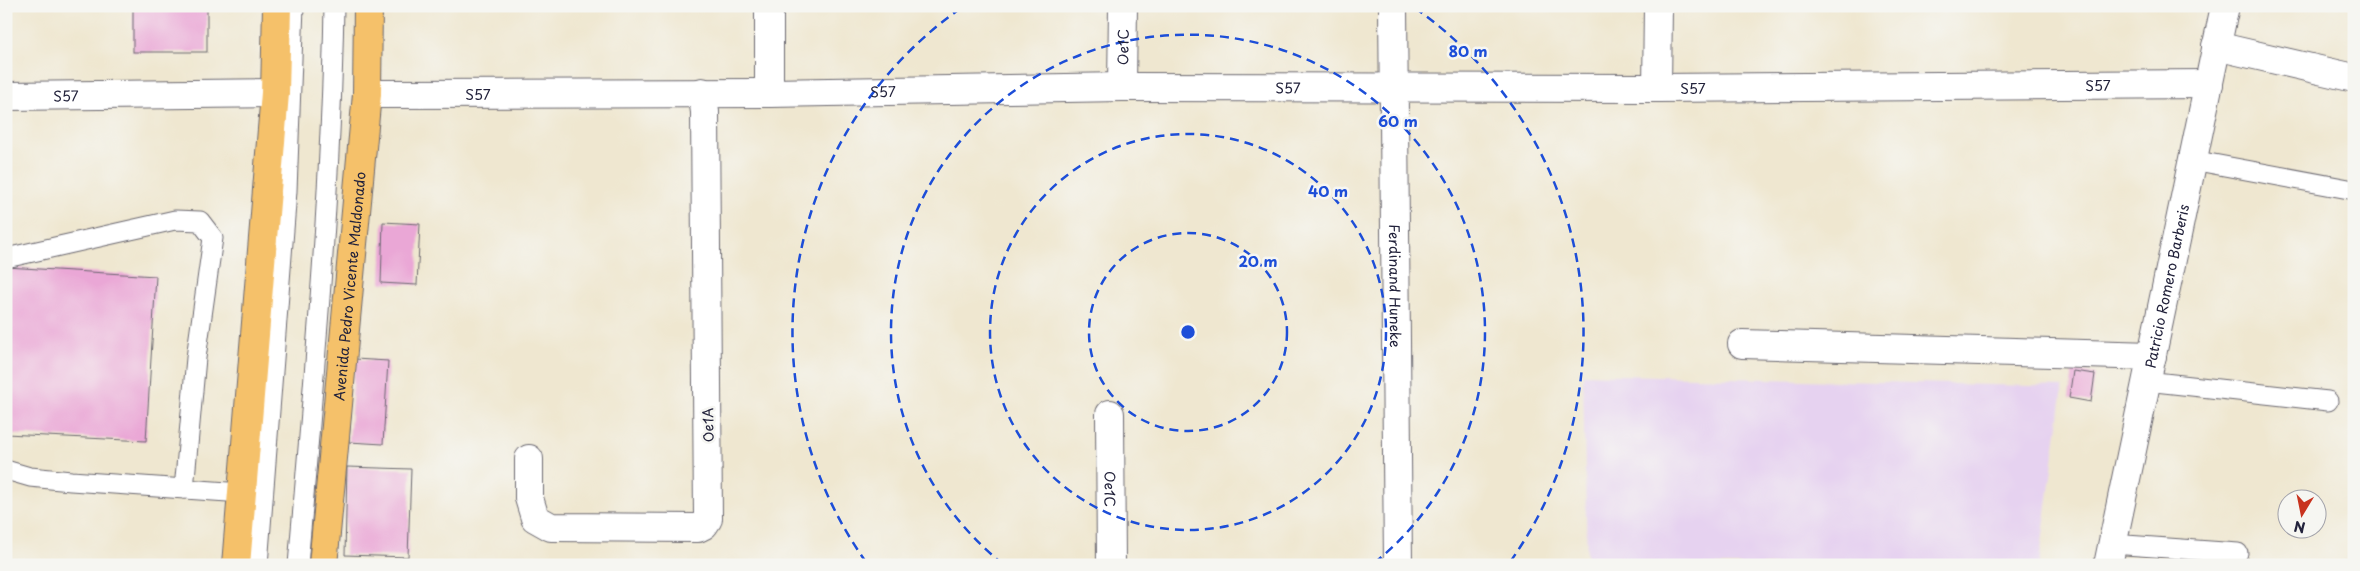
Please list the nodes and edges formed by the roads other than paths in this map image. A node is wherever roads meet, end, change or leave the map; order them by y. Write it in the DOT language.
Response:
graph roads {
  1 [pos="277,6"];
  2 [pos="294,6"];
  3 [pos="334,6"];
  4 [pos="368,6"];
  5 [pos="769,6"];
  6 [pos="1123,6"];
  7 [pos="1393,6"];
  8 [pos="1658,6"];
  9 [pos="2225,6"];
  10 [pos="2216,46"];
  11 [pos="2354,78"];
  12 [pos="2208,84"];
  13 [pos="1122,87"];
  14 [pos="1395,88"];
  15 [pos="1657,88"];
  16 [pos="275,92"];
  17 [pos="702,92"];
  18 [pos="769,93"];
  19 [pos="367,94"];
  20 [pos="6,96"];
  21 [pos="2192,160"];
  22 [pos="2354,190"];
  23 [pos="6,258"];
  24 [pos="1742,344"];
  25 [pos="2149,369"];
  26 [pos="2328,401"];
  27 [pos="1110,414"];
  28 [pos="529,459"];
  29 [pos="6,470"];
  30 [pos="184,489"];
  31 [pos="242,493"];
  32 [pos="2238,553"];
  33 [pos="2110,555"];
  34 [pos="236,565"];
  35 [pos="258,565"];
  36 [pos="298,565"];
  37 [pos="323,565"];
  38 [pos="1111,565"];
  39 [pos="1398,565"];
  1 -- 16 [label="main road"];
  2 -- 35 [label="lane"];
  3 -- 36 [label="lane"];
  4 -- 19 [label="main road, Avenida Pedro Vicente Maldonado"];
  5 -- 18 [label="street"];
  6 -- 13 [label="street, Oe1C"];
  7 -- 14 [label="street, Ferdinand Huneke"];
  8 -- 15 [label="street"];
  9 -- 10 [label="street, Patricio Romero Barberis"];
  10 -- 11 [label="street"];
  10 -- 12 [label="street, Patricio Romero Barberis"];
  12 -- 15 [label="street, S57"];
  12 -- 21 [label="street, Patricio Romero Barberis"];
  13 -- 14 [label="street, S57"];
  13 -- 18 [label="street, S57"];
  14 -- 15 [label="street, S57"];
  14 -- 39 [label="street, Ferdinand Huneke"];
  16 -- 20 [label="street, S57"];
  16 -- 31 [label="main road"];
  17 -- 18 [label="street, S57"];
  17 -- 19 [label="street, S57"];
  17 -- 28 [label="street, Oe1A"];
  19 -- 37 [label="main road, Avenida Pedro Vicente Maldonado"];
  21 -- 22 [label="lane"];
  21 -- 25 [label="street, Patricio Romero Barberis"];
  23 -- 30 [label="lane"];
  24 -- 25 [label="street"];
  25 -- 26 [label="lane"];
  25 -- 33 [label="street, Patricio Romero Barberis"];
  27 -- 38 [label="street, Oe1C"];
  29 -- 30 [label="lane"];
  30 -- 31 [label="lane"];
  31 -- 34 [label="main road"];
  32 -- 33 [label="lane"];
}
